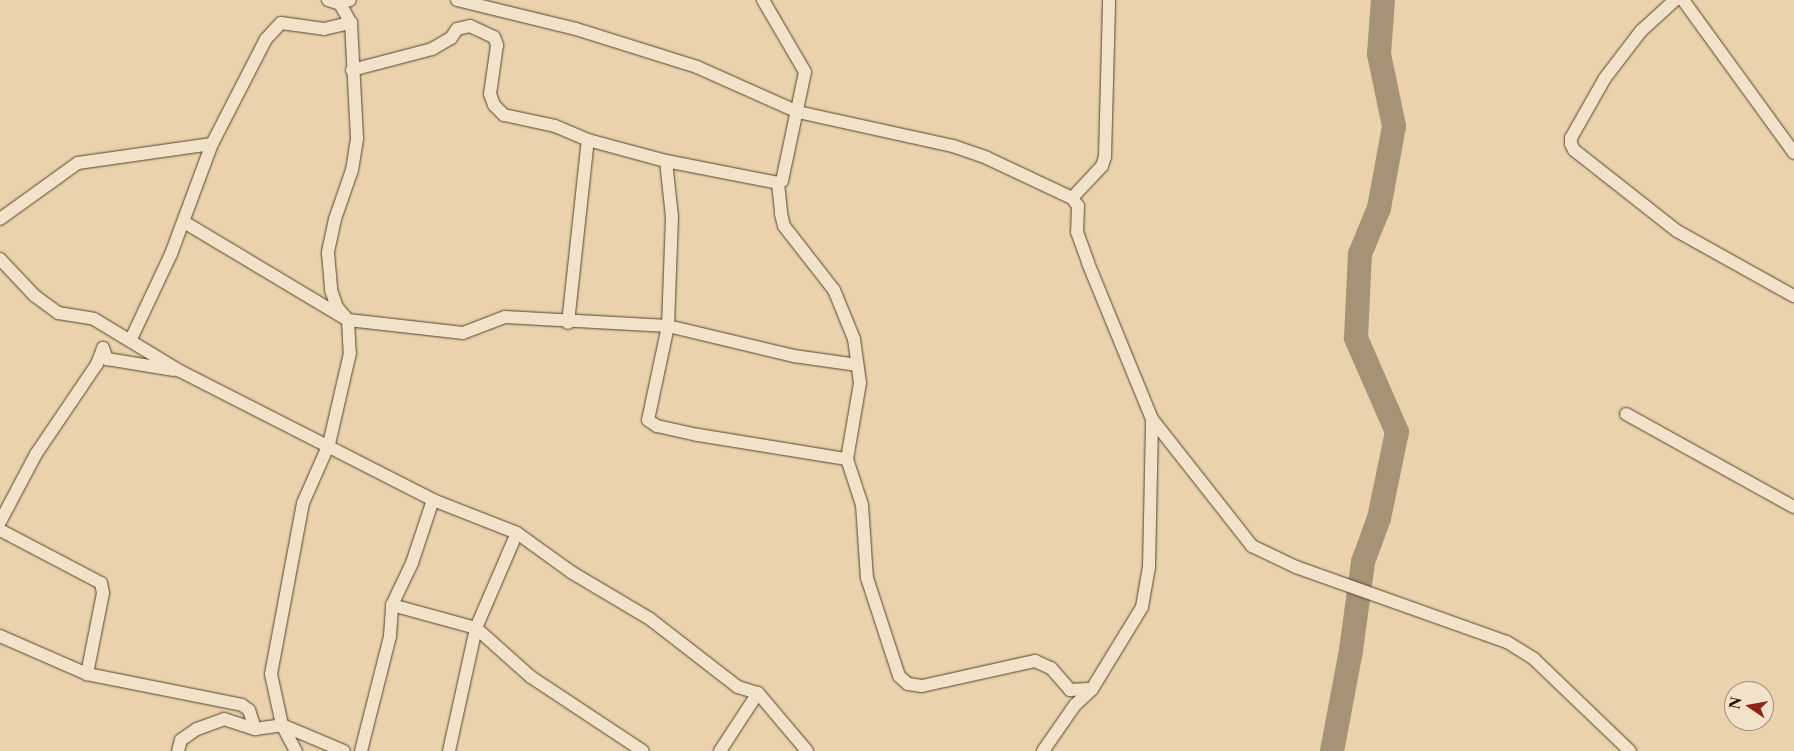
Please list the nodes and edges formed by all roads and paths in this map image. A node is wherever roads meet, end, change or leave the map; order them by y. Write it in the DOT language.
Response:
graph roads {
  1 [pos="457,0"];
  2 [pos="763,0"];
  3 [pos="1110,0"];
  4 [pos="1675,0"];
  5 [pos="1682,0"];
  6 [pos="338,1"];
  7 [pos="351,23"];
  8 [pos="352,70"];
  9 [pos="798,112"];
  10 [pos="588,140"];
  11 [pos="212,144"];
  12 [pos="1794,154"];
  13 [pos="666,161"];
  14 [pos="778,182"];
  15 [pos="1072,198"];
  16 [pos="0,219"];
  17 [pos="184,222"];
  18 [pos="0,259"];
  19 [pos="1794,296"];
  20 [pos="348,320"];
  21 [pos="568,323"];
  22 [pos="668,326"];
  23 [pos="131,340"];
  24 [pos="857,365"];
  25 [pos="180,371"];
  26 [pos="1626,414"];
  27 [pos="1152,419"];
  28 [pos="328,444"];
  29 [pos="847,458"];
  30 [pos="433,500"];
  31 [pos="1794,507"];
  32 [pos="0,522"];
  33 [pos="0,530"];
  34 [pos="517,533"];
  35 [pos="392,605"];
  36 [pos="476,628"];
  37 [pos="0,636"];
  38 [pos="87,674"];
  39 [pos="1092,689"];
  40 [pos="758,694"];
  41 [pos="282,725"];
  42 [pos="255,729"];
  43 [pos="178,751"];
  44 [pos="296,751"];
  45 [pos="344,751"];
  46 [pos="361,751"];
  47 [pos="449,751"];
  48 [pos="643,751"];
  49 [pos="720,751"];
  50 [pos="807,751"];
  51 [pos="1043,751"];
  52 [pos="1630,751"];
  1 -- 9 [label="street"];
  2 -- 9 [label="street"];
  3 -- 15 [label="street"];
  4 -- 19 [label="street"];
  5 -- 12 [label="street"];
  6 -- 7 [label="street"];
  7 -- 8 [label="street"];
  7 -- 11 [label="street"];
  8 -- 10 [label="street"];
  8 -- 20 [label="street"];
  9 -- 14 [label="street"];
  9 -- 15 [label="street"];
  10 -- 13 [label="street"];
  10 -- 21 [label="street"];
  11 -- 16 [label="street"];
  11 -- 17 [label="street"];
  13 -- 14 [label="street"];
  13 -- 22 [label="street"];
  14 -- 24 [label="street"];
  15 -- 27 [label="street"];
  17 -- 20 [label="street"];
  17 -- 23 [label="street"];
  18 -- 23 [label="street"];
  20 -- 21 [label="street"];
  20 -- 28 [label="street"];
  21 -- 22 [label="street"];
  22 -- 24 [label="street"];
  22 -- 29 [label="street"];
  23 -- 25 [label="street"];
  24 -- 29 [label="street"];
  25 -- 28 [label="street"];
  25 -- 32 [label="street"];
  26 -- 31 [label="street"];
  27 -- 39 [label="street"];
  27 -- 52 [label="street"];
  28 -- 30 [label="street"];
  28 -- 41 [label="street"];
  29 -- 39 [label="street"];
  30 -- 34 [label="street"];
  30 -- 35 [label="street"];
  33 -- 38 [label="street"];
  34 -- 36 [label="street"];
  34 -- 40 [label="street"];
  35 -- 36 [label="street"];
  35 -- 46 [label="street"];
  36 -- 47 [label="street"];
  36 -- 48 [label="street"];
  37 -- 38 [label="street"];
  38 -- 42 [label="street"];
  39 -- 51 [label="street"];
  40 -- 49 [label="street"];
  40 -- 50 [label="street"];
  41 -- 42 [label="street"];
  41 -- 44 [label="street"];
  41 -- 45 [label="street"];
  42 -- 43 [label="street"];
}
